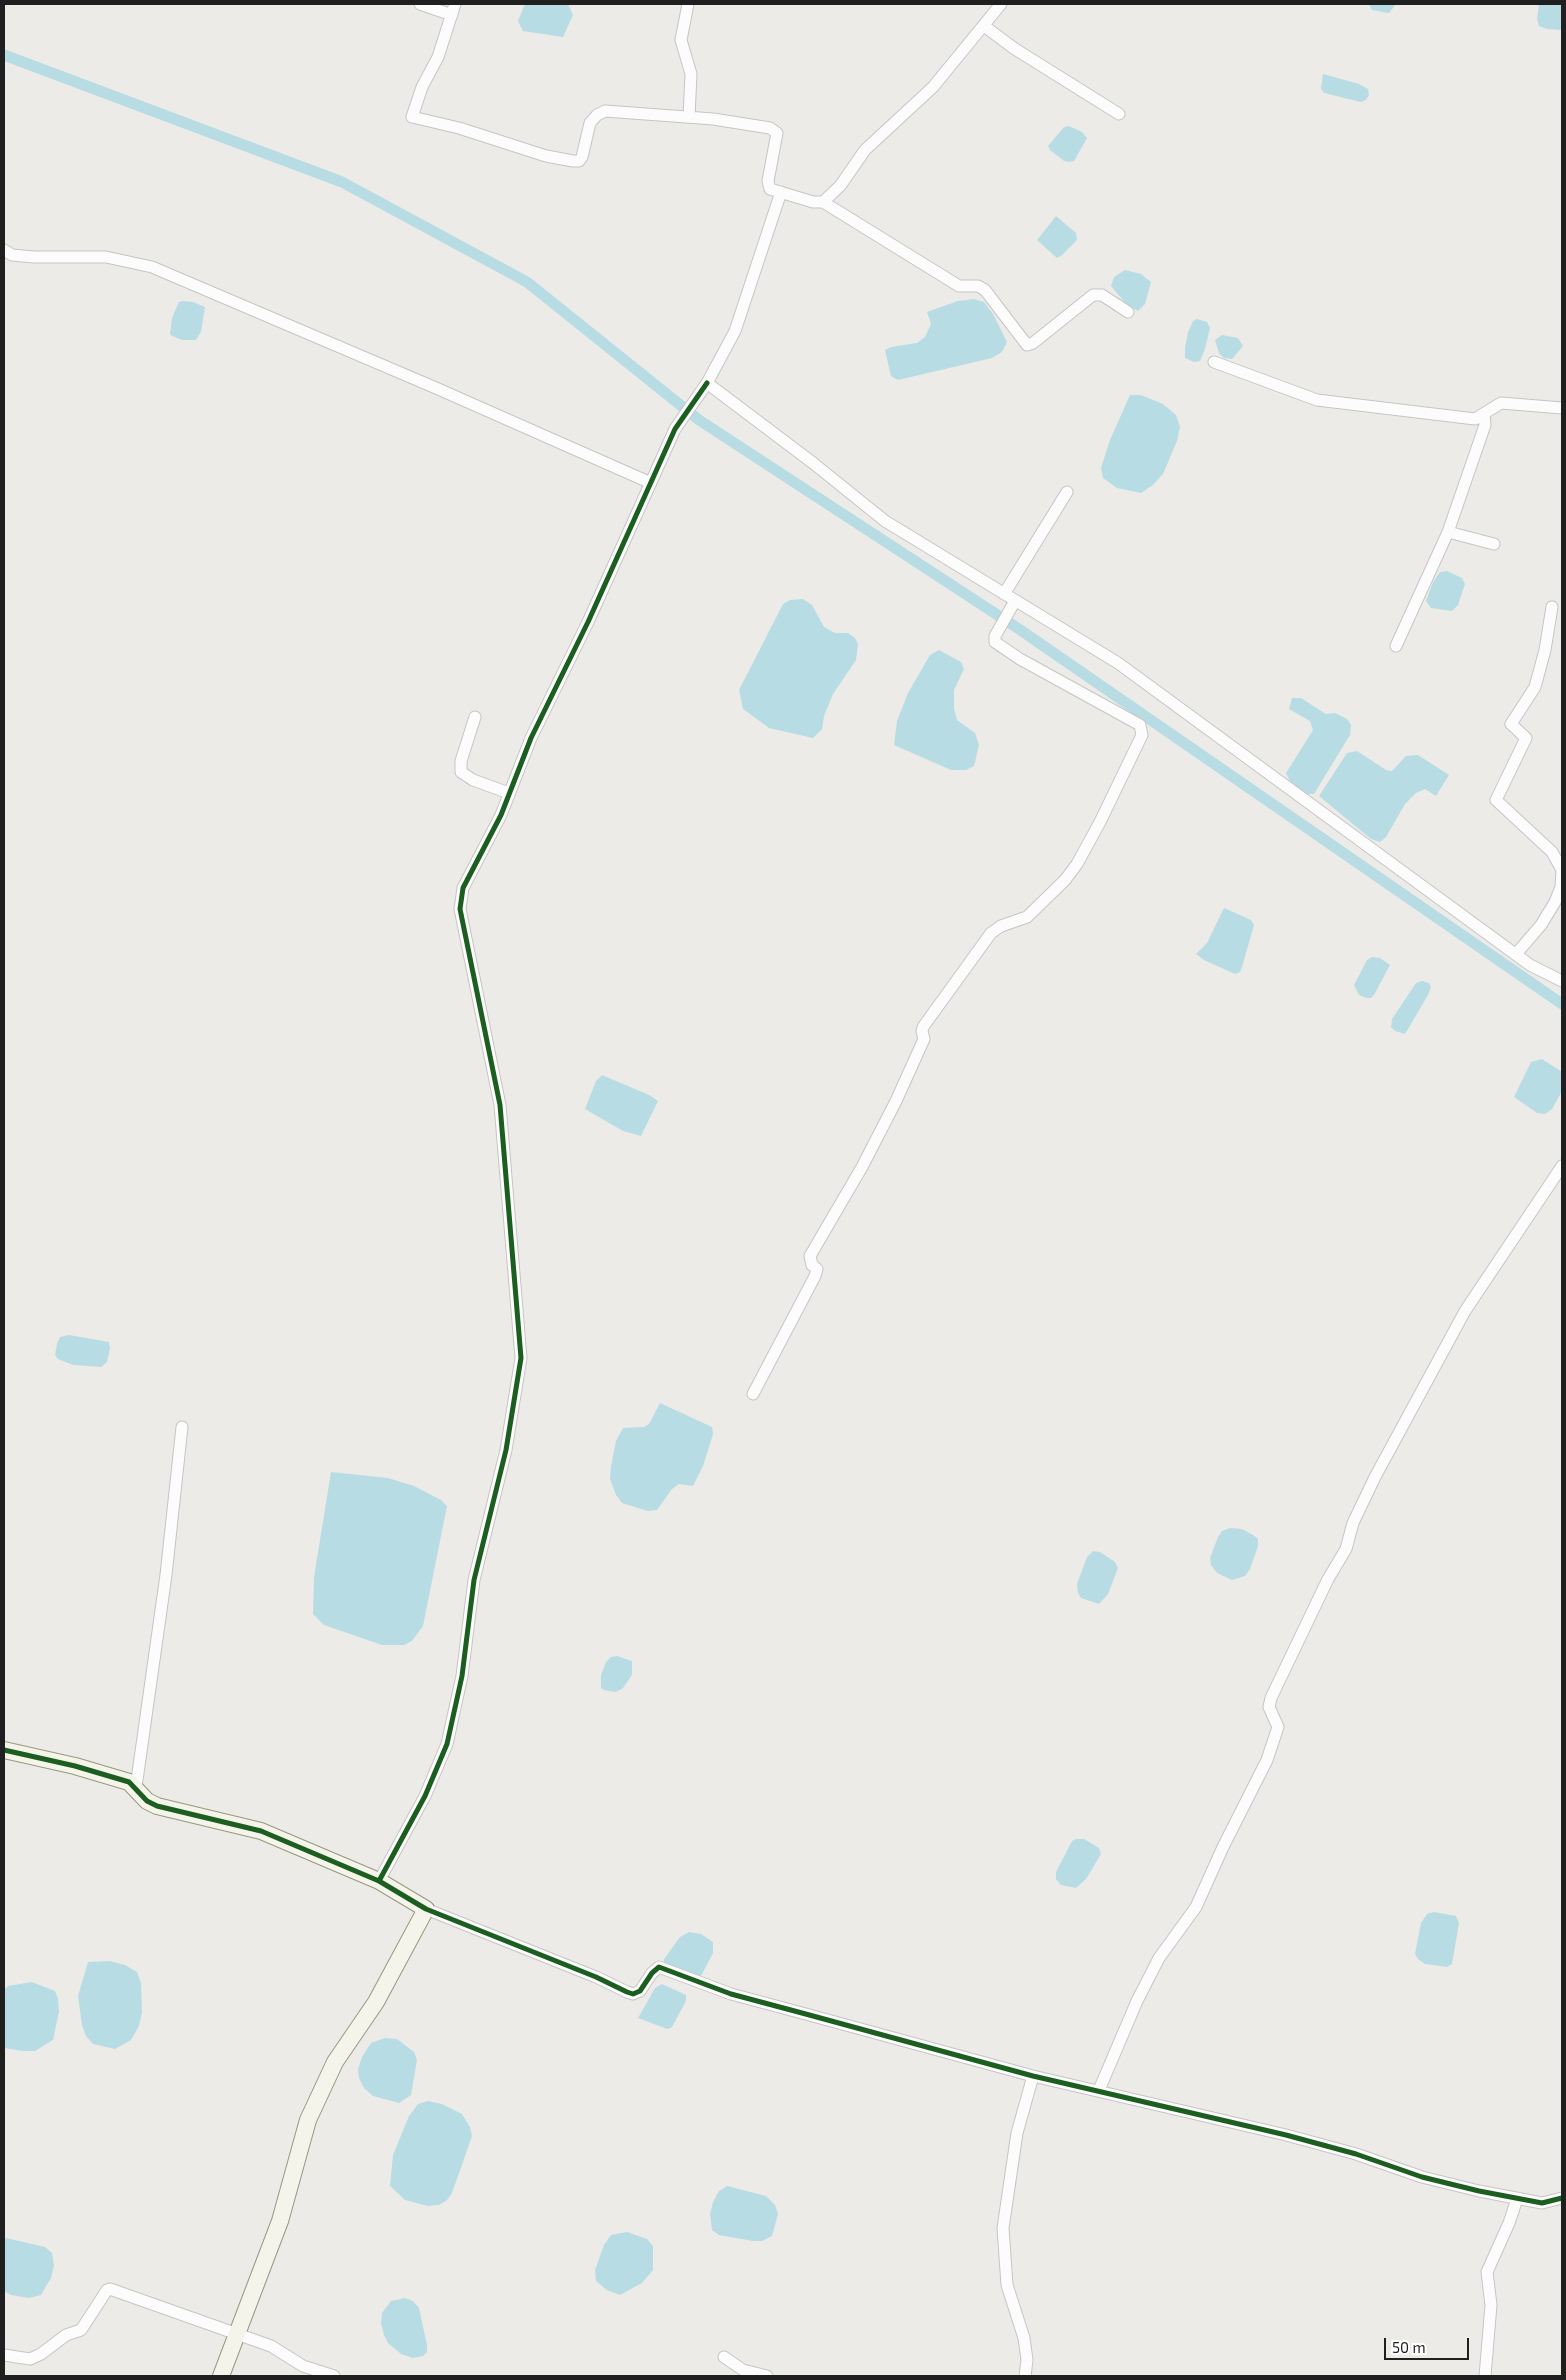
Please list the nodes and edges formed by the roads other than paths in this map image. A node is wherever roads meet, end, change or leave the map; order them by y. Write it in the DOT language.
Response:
graph roads {
  1 [pos="420,4"];
  2 [pos="688,4"];
  3 [pos="1001,4"];
  4 [pos="453,9"];
  5 [pos="984,26"];
  6 [pos="1119,114"];
  7 [pos="689,117"];
  8 [pos="781,192"];
  9 [pos="823,202"];
  10 [pos="4,250"];
  11 [pos="1128,312"];
  12 [pos="1214,362"];
  13 [pos="704,386"];
  14 [pos="1562,408"];
  15 [pos="1484,415"];
  16 [pos="651,484"];
  17 [pos="1067,492"];
  18 [pos="1448,532"];
  19 [pos="1494,544"];
  20 [pos="1004,594"];
  21 [pos="1012,607"];
  22 [pos="1552,607"];
  23 [pos="1396,646"];
  24 [pos="475,717"];
  25 [pos="509,793"];
  26 [pos="1516,954"];
  27 [pos="1562,980"];
  28 [pos="1562,1166"];
  29 [pos="753,1394"];
  30 [pos="182,1427"];
  31 [pos="4,1750"];
  32 [pos="136,1788"];
  33 [pos="379,1881"];
  34 [pos="426,1909"];
  35 [pos="1033,2076"];
  36 [pos="1099,2090"];
  37 [pos="1517,2198"];
  38 [pos="1562,2198"];
  39 [pos="236,2334"];
  40 [pos="4,2355"];
  41 [pos="724,2358"];
  42 [pos="221,2376"];
  43 [pos="334,2376"];
  44 [pos="766,2376"];
  45 [pos="1025,2376"];
  46 [pos="1485,2376"];
  1 -- 4 [label="street"];
  2 -- 7 [label="street"];
  3 -- 5 [label="street"];
  4 -- 7 [label="street"];
  5 -- 6 [label="street"];
  5 -- 9 [label="street"];
  7 -- 8 [label="street"];
  8 -- 9 [label="street"];
  8 -- 13 [label="street"];
  9 -- 11 [label="street"];
  10 -- 16 [label="street"];
  12 -- 15 [label="street"];
  13 -- 16 [label="street"];
  13 -- 20 [label="street"];
  14 -- 15 [label="street"];
  15 -- 18 [label="street"];
  16 -- 25 [label="street"];
  17 -- 20 [label="street"];
  18 -- 19 [label="street"];
  18 -- 23 [label="street"];
  20 -- 21 [label="street"];
  21 -- 26 [label="street"];
  21 -- 29 [label="street"];
  22 -- 26 [label="street"];
  24 -- 25 [label="street"];
  25 -- 33 [label="street"];
  26 -- 27 [label="street"];
  28 -- 36 [label="street"];
  30 -- 32 [label="street"];
  31 -- 32 [label="street"];
  32 -- 33 [label="street"];
  33 -- 34 [label="street"];
  34 -- 35 [label="street"];
  34 -- 39 [label="street"];
  35 -- 36 [label="street"];
  35 -- 45 [label="street"];
  36 -- 37 [label="street"];
  37 -- 38 [label="street"];
  37 -- 46 [label="street"];
  39 -- 40 [label="street"];
  39 -- 42 [label="street"];
  39 -- 43 [label="street"];
  41 -- 44 [label="street"];
}
